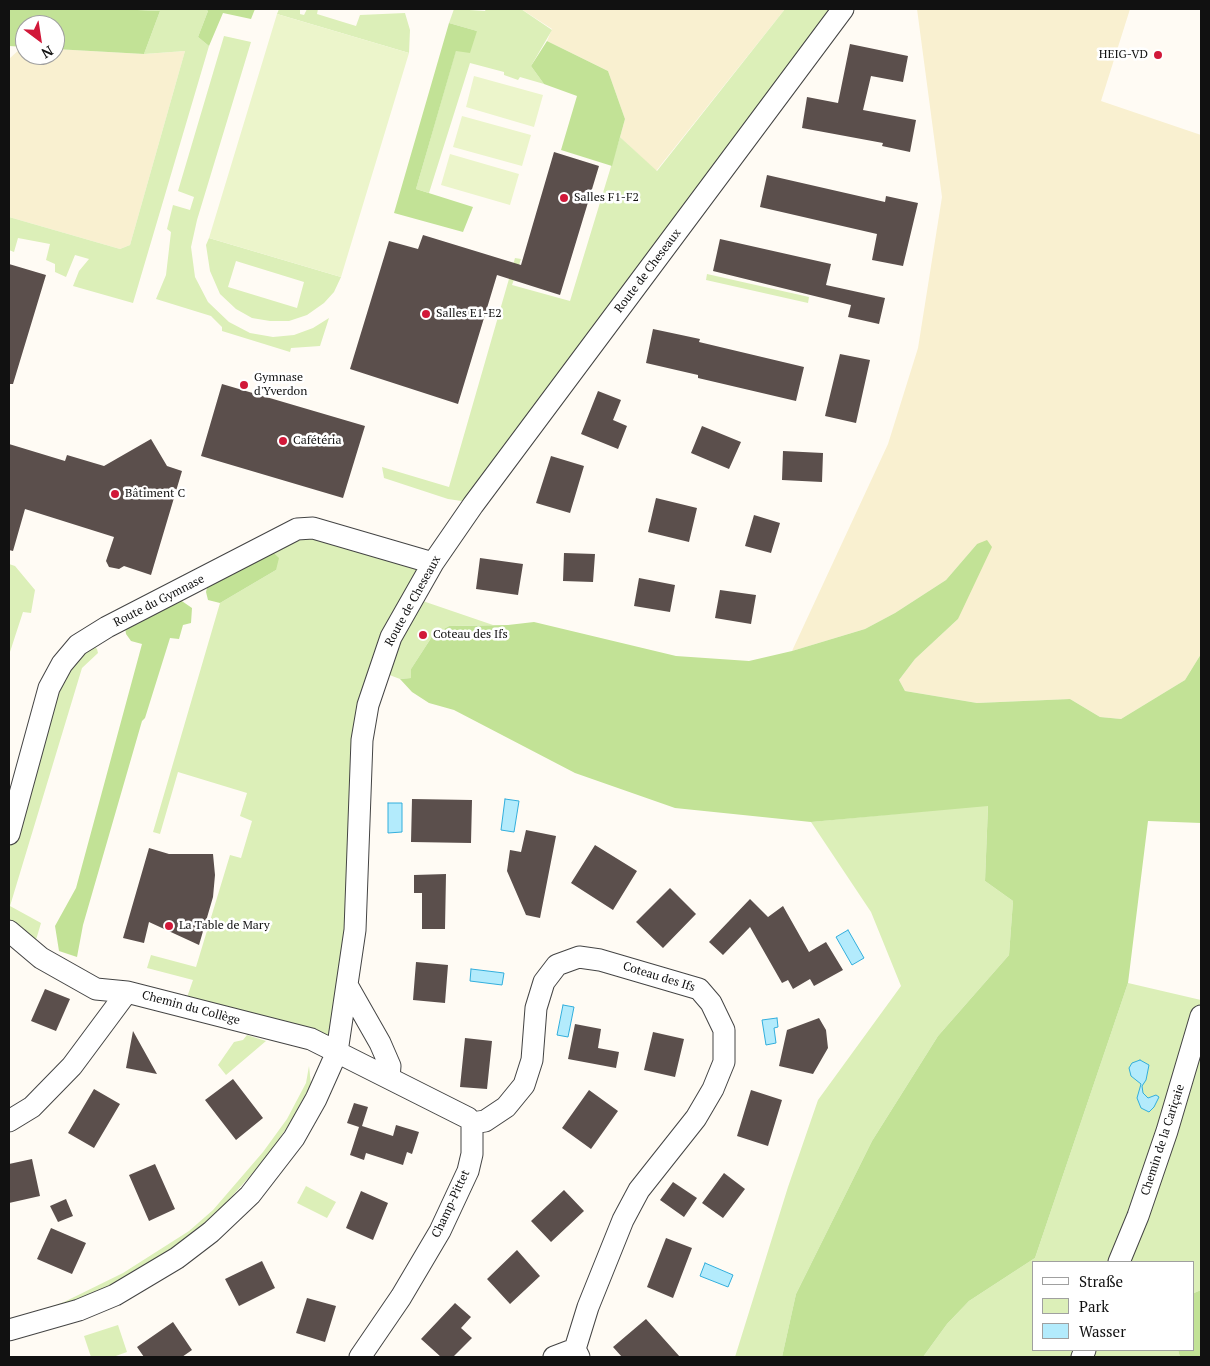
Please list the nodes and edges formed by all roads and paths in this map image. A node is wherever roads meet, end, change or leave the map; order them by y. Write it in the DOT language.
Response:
graph roads {
  1 [pos="843,9"];
  2 [pos="433,563"];
  3 [pos="9,834"];
  4 [pos="9,932"];
  5 [pos="347,986"];
  6 [pos="127,992"];
  7 [pos="1201,1016"];
  8 [pos="337,1052"];
  9 [pos="390,1078"];
  10 [pos="9,1122"];
  11 [pos="472,1123"];
  12 [pos="1119,1261"];
  13 [pos="9,1330"];
  14 [pos="577,1353"];
  15 [pos="360,1357"];
  16 [pos="554,1357"];
  1 -- 2 [label="street, Route de Cheseaux"];
  2 -- 3 [label="street, Route du Gymnase"];
  2 -- 5 [label="street, Route de Cheseaux"];
  4 -- 6 [label="street"];
  5 -- 8 [label="street, Route de Cheseaux"];
  5 -- 9 [label="street"];
  6 -- 8 [label="street, Chemin du Collège"];
  6 -- 10 [label="street, Chemin du Collège"];
  7 -- 12 [label="street, Chemin de la Cariçaie"];
  8 -- 9 [label="street"];
  8 -- 13 [label="street, Route de Cheseaux"];
  9 -- 11 [label="street"];
  11 -- 14 [label="street, Coteau des Ifs"];
  11 -- 15 [label="street, Champ-Pittet"];
  14 -- 16 [label="street, Coteau des Ifs"];
}
